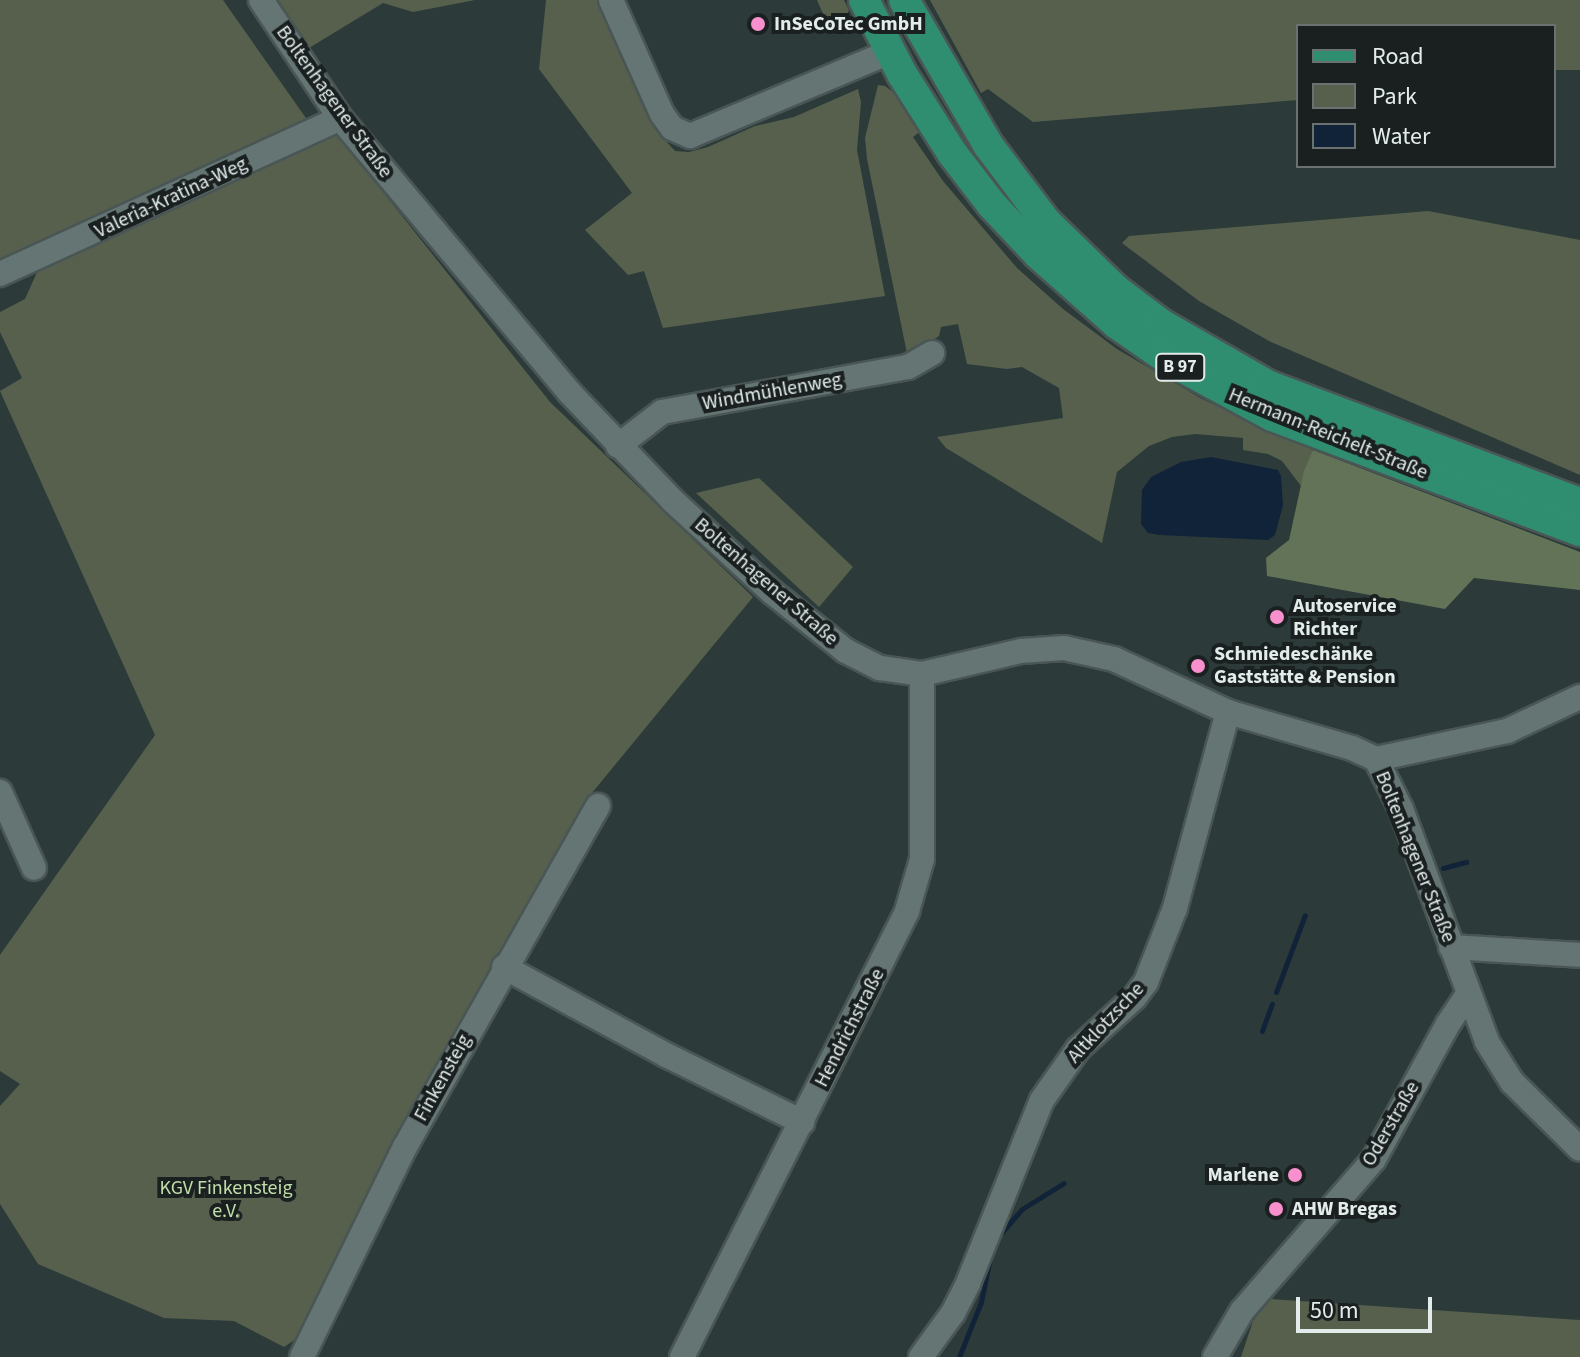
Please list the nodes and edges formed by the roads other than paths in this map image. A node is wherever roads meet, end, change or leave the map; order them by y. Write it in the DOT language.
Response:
graph roads {
  1 [pos="261,0"];
  2 [pos="611,0"];
  3 [pos="864,0"];
  4 [pos="904,0"];
  5 [pos="924,37"];
  6 [pos="890,52"];
  7 [pos="340,118"];
  8 [pos="0,274"];
  9 [pos="932,353"];
  10 [pos="618,446"];
  11 [pos="1580,503"];
  12 [pos="1580,531"];
  13 [pos="922,674"];
  14 [pos="1580,697"];
  15 [pos="1228,712"];
  16 [pos="1376,759"];
  17 [pos="0,792"];
  18 [pos="598,806"];
  19 [pos="34,868"];
  20 [pos="1451,947"];
  21 [pos="1580,955"];
  22 [pos="504,967"];
  23 [pos="1467,996"];
  24 [pos="802,1122"];
  25 [pos="1580,1149"];
  26 [pos="302,1357"];
  27 [pos="682,1357"];
  28 [pos="921,1357"];
  29 [pos="1215,1357"];
  1 -- 7 [label="street, Boltenhagener Straße"];
  2 -- 6 [label="street"];
  3 -- 6 [label="main road, Hermann-Reichelt-Straße / B 97"];
  4 -- 5 [label="main road, Hermann-Reichelt-Straße / B 97"];
  5 -- 6 [label="main road"];
  5 -- 11 [label="main road, Hermann-Reichelt-Straße / B 97"];
  6 -- 12 [label="main road, Hermann-Reichelt-Straße / B 97"];
  7 -- 8 [label="street, Valeria-Kratina-Weg"];
  7 -- 10 [label="street, Boltenhagener Straße"];
  9 -- 10 [label="street, Windmühlenweg"];
  10 -- 13 [label="street, Boltenhagener Straße"];
  13 -- 15 [label="street, Boltenhagener Straße"];
  13 -- 24 [label="street, Hendrichstraße"];
  14 -- 16 [label="street"];
  15 -- 16 [label="street, Boltenhagener Straße"];
  15 -- 28 [label="street, Altklotzsche"];
  16 -- 20 [label="street, Boltenhagener Straße"];
  17 -- 19 [label="street"];
  18 -- 22 [label="street, Finkensteig"];
  20 -- 21 [label="street"];
  20 -- 23 [label="street, Boltenhagener Straße"];
  22 -- 24 [label="street"];
  22 -- 26 [label="street, Finkensteig"];
  23 -- 25 [label="street, Boltenhagener Straße"];
  23 -- 29 [label="street, Oderstraße"];
  24 -- 27 [label="street, Hendrichstraße"];
}
